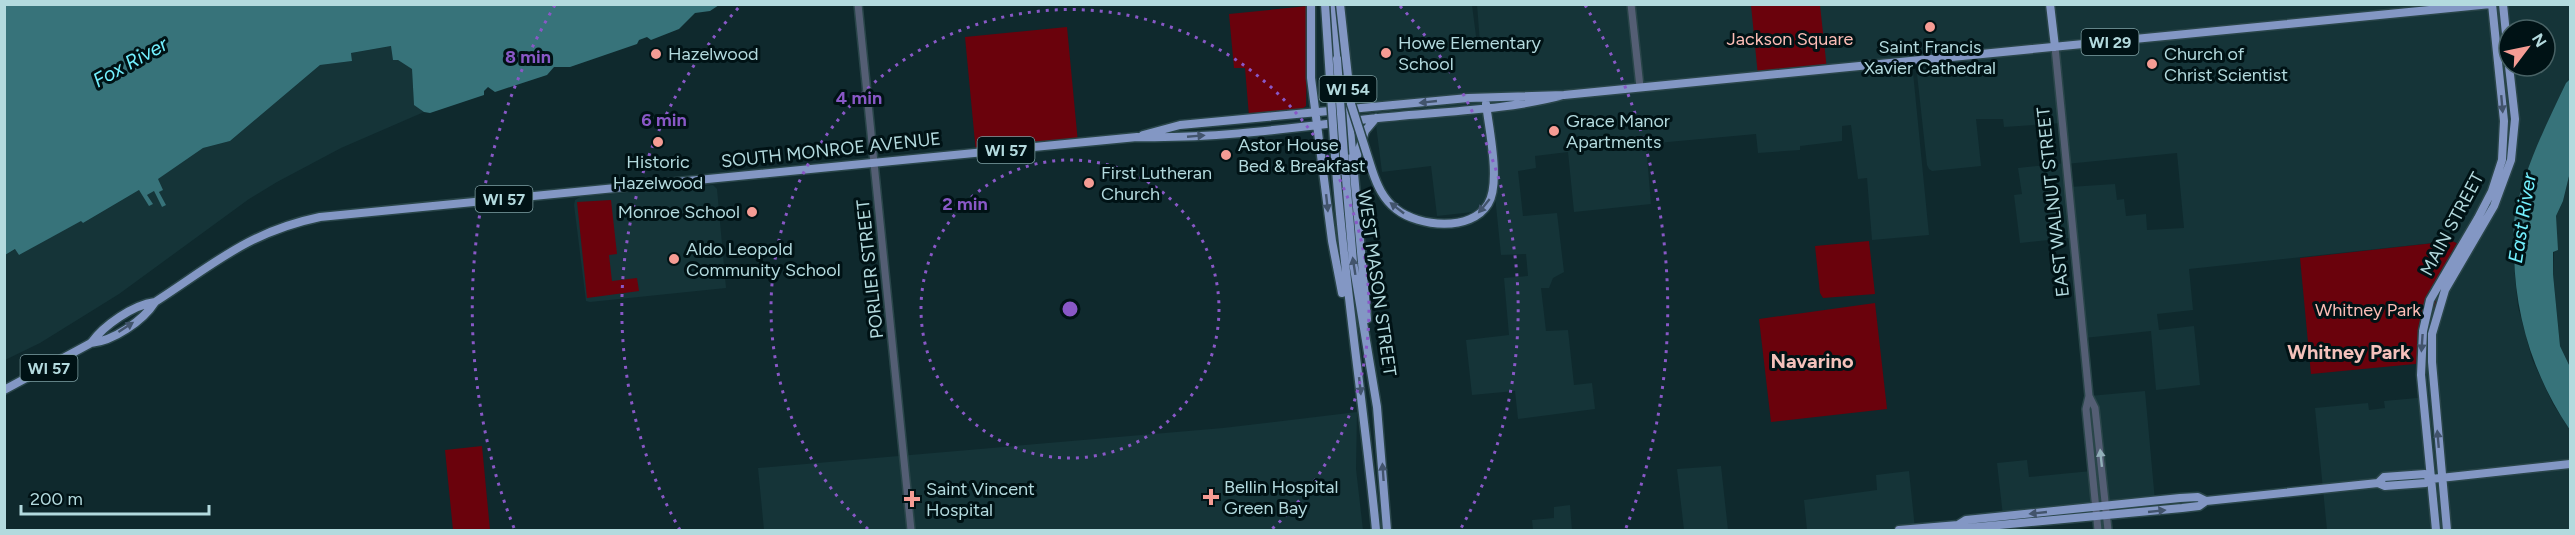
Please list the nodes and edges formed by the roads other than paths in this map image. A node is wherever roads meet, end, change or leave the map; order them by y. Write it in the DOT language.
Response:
graph roads {
  1 [pos="858,4"];
  2 [pos="1311,4"];
  3 [pos="1325,4"];
  4 [pos="1334,4"];
  5 [pos="1340,4"];
  6 [pos="1631,4"];
  7 [pos="2050,4"];
  8 [pos="2491,4"];
  9 [pos="2055,47"];
  10 [pos="2510,78"];
  11 [pos="1640,87"];
  12 [pos="1564,94"];
  13 [pos="1486,97"];
  14 [pos="1487,108"];
  15 [pos="1348,110"];
  16 [pos="1316,113"];
  17 [pos="1377,118"];
  18 [pos="1350,121"];
  19 [pos="1318,124"];
  20 [pos="1137,137"];
  21 [pos="1339,156"];
  22 [pos="874,163"];
  23 [pos="1357,190"];
  24 [pos="1366,341"];
  25 [pos="1355,343"];
  26 [pos="4,390"];
  27 [pos="2090,396"];
  28 [pos="2571,464"];
  29 [pos="2442,478"];
  30 [pos="2431,479"];
  31 [pos="2206,501"];
  32 [pos="2096,506"];
  33 [pos="2106,506"];
  34 [pos="2107,516"];
  35 [pos="2097,517"];
  36 [pos="1958,525"];
  37 [pos="911,531"];
  38 [pos="1376,531"];
  39 [pos="1387,531"];
  40 [pos="1899,531"];
  41 [pos="2098,531"];
  42 [pos="2108,531"];
  43 [pos="2436,531"];
  44 [pos="2447,531"];
  1 -- 22 [label="street, PORLIER STREET"];
  2 -- 16 [label="main road, WI 54"];
  3 -- 21 [label="main road, WEST MASON STREET, bridge"];
  4 -- 21 [label="main road, WEST MASON STREET, bridge"];
  14 -- 5 [label="main road, WI 54, one-way, bridge"];
  6 -- 11 [label="street"];
  7 -- 9 [label="main road, EAST WALNUT STREET / WI 29"];
  8 -- 9 [label="main road, WI 29"];
  8 -- 30 [label="main road, MAIN STREET, one-way"];
  9 -- 11 [label="main road, SOUTH MONROE AVENUE / WI 54"];
  9 -- 27 [label="street, EAST WALNUT STREET"];
  29 -- 10 [label="main road, MAIN STREET, one-way"];
  11 -- 12 [label="main road, SOUTH MONROE AVENUE / WI 54"];
  12 -- 13 [label="main road, SOUTH MONROE AVENUE / WI 54"];
  12 -- 14 [label="main road, SOUTH MONROE AVENUE / WI 54"];
  13 -- 14 [label="main road, WI 54"];
  13 -- 15 [label="main road, SOUTH MONROE AVENUE / WI 57, one-way"];
  14 -- 17 [label="main road, SOUTH MONROE AVENUE / WI 54"];
  15 -- 16 [label="main road, SOUTH MONROE AVENUE / WI 57"];
  15 -- 18 [label="main road"];
  16 -- 19 [label="main road"];
  16 -- 20 [label="main road, SOUTH MONROE AVENUE / WI 57"];
  17 -- 18 [label="main road, SOUTH MONROE AVENUE / WI 54"];
  17 -- 23 [label="main road"];
  18 -- 19 [label="main road, SOUTH MONROE AVENUE / WI 54"];
  18 -- 23 [label="main road"];
  20 -- 19 [label="main road, SOUTH MONROE AVENUE / WI 57, one-way"];
  19 -- 25 [label="main road, one-way"];
  20 -- 22 [label="main road, SOUTH MONROE AVENUE / WI 57"];
  24 -- 21 [label="main road, WEST MASON STREET, one-way"];
  21 -- 25 [label="main road, WEST MASON STREET"];
  22 -- 26 [label="main road, SOUTH MONROE AVENUE / WI 57"];
  22 -- 37 [label="street, PORLIER STREET"];
  23 -- 24 [label="main road"];
  39 -- 24 [label="main road, WEST MASON STREET, one-way"];
  25 -- 38 [label="main road, WEST MASON STREET, one-way"];
  27 -- 32 [label="street, EAST WALNUT STREET"];
  33 -- 27 [label="street, EAST WALNUT STREET, one-way"];
  28 -- 29 [label="main road"];
  29 -- 30 [label="main road"];
  29 -- 44 [label="main road, MAIN STREET"];
  30 -- 31 [label="main road"];
  30 -- 43 [label="main road, MAIN STREET"];
  31 -- 33 [label="main road"];
  34 -- 31 [label="main road, one-way"];
  32 -- 33 [label="main road"];
  32 -- 35 [label="street, EAST WALNUT STREET"];
  32 -- 36 [label="main road, one-way"];
  33 -- 34 [label="street, EAST WALNUT STREET"];
  34 -- 35 [label="main road"];
  34 -- 42 [label="street, EAST WALNUT STREET"];
  35 -- 36 [label="main road"];
  35 -- 41 [label="street, EAST WALNUT STREET"];
  36 -- 40 [label="main road"];
}
